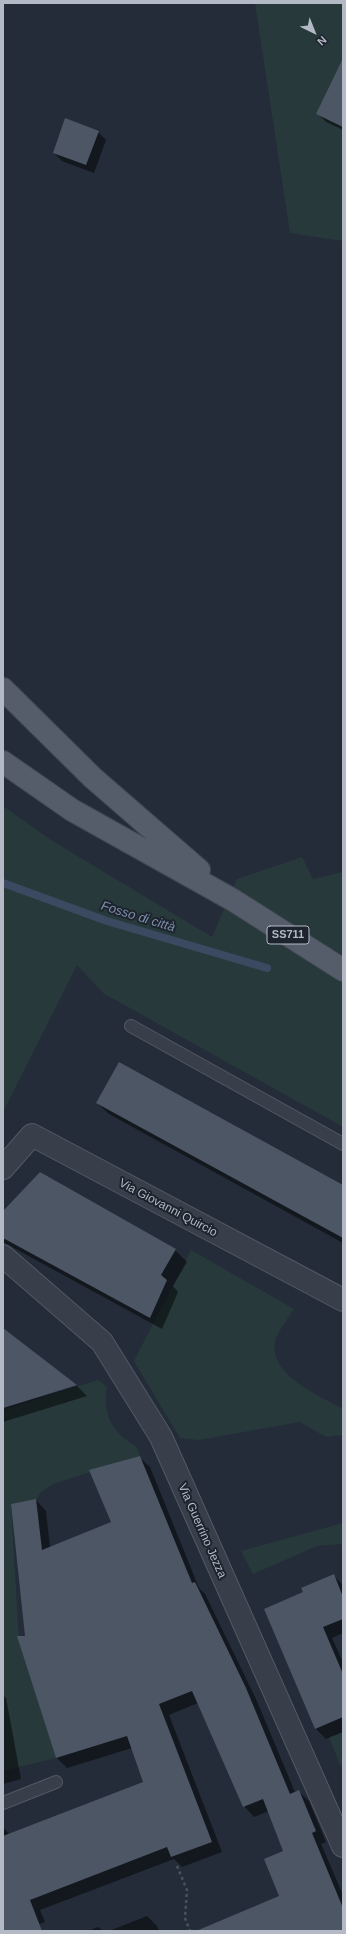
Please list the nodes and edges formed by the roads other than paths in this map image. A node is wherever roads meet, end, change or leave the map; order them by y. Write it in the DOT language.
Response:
graph roads {
  1 [pos="3,689"];
  2 [pos="3,704"];
  3 [pos="3,753"];
  4 [pos="3,762"];
  5 [pos="93,778"];
  6 [pos="72,810"];
  7 [pos="233,900"];
  8 [pos="343,970"];
  9 [pos="131,1026"];
  10 [pos="343,1144"];
  11 [pos="3,1168"];
  12 [pos="3,1256"];
  13 [pos="343,1300"];
  14 [pos="56,1782"];
  15 [pos="3,1804"];
  16 [pos="343,1846"];
  1 -- 5 [label="main road"];
  2 -- 5 [label="main road"];
  3 -- 6 [label="main road"];
  4 -- 6 [label="main road"];
  5 -- 7 [label="main road"];
  6 -- 7 [label="main road"];
  7 -- 8 [label="main road, SS711"];
  9 -- 10 [label="lane"];
  11 -- 13 [label="street, Via Giovanni Quircio"];
  12 -- 16 [label="street, Via Guerrino Jezza"];
  14 -- 15 [label="lane"];
}
